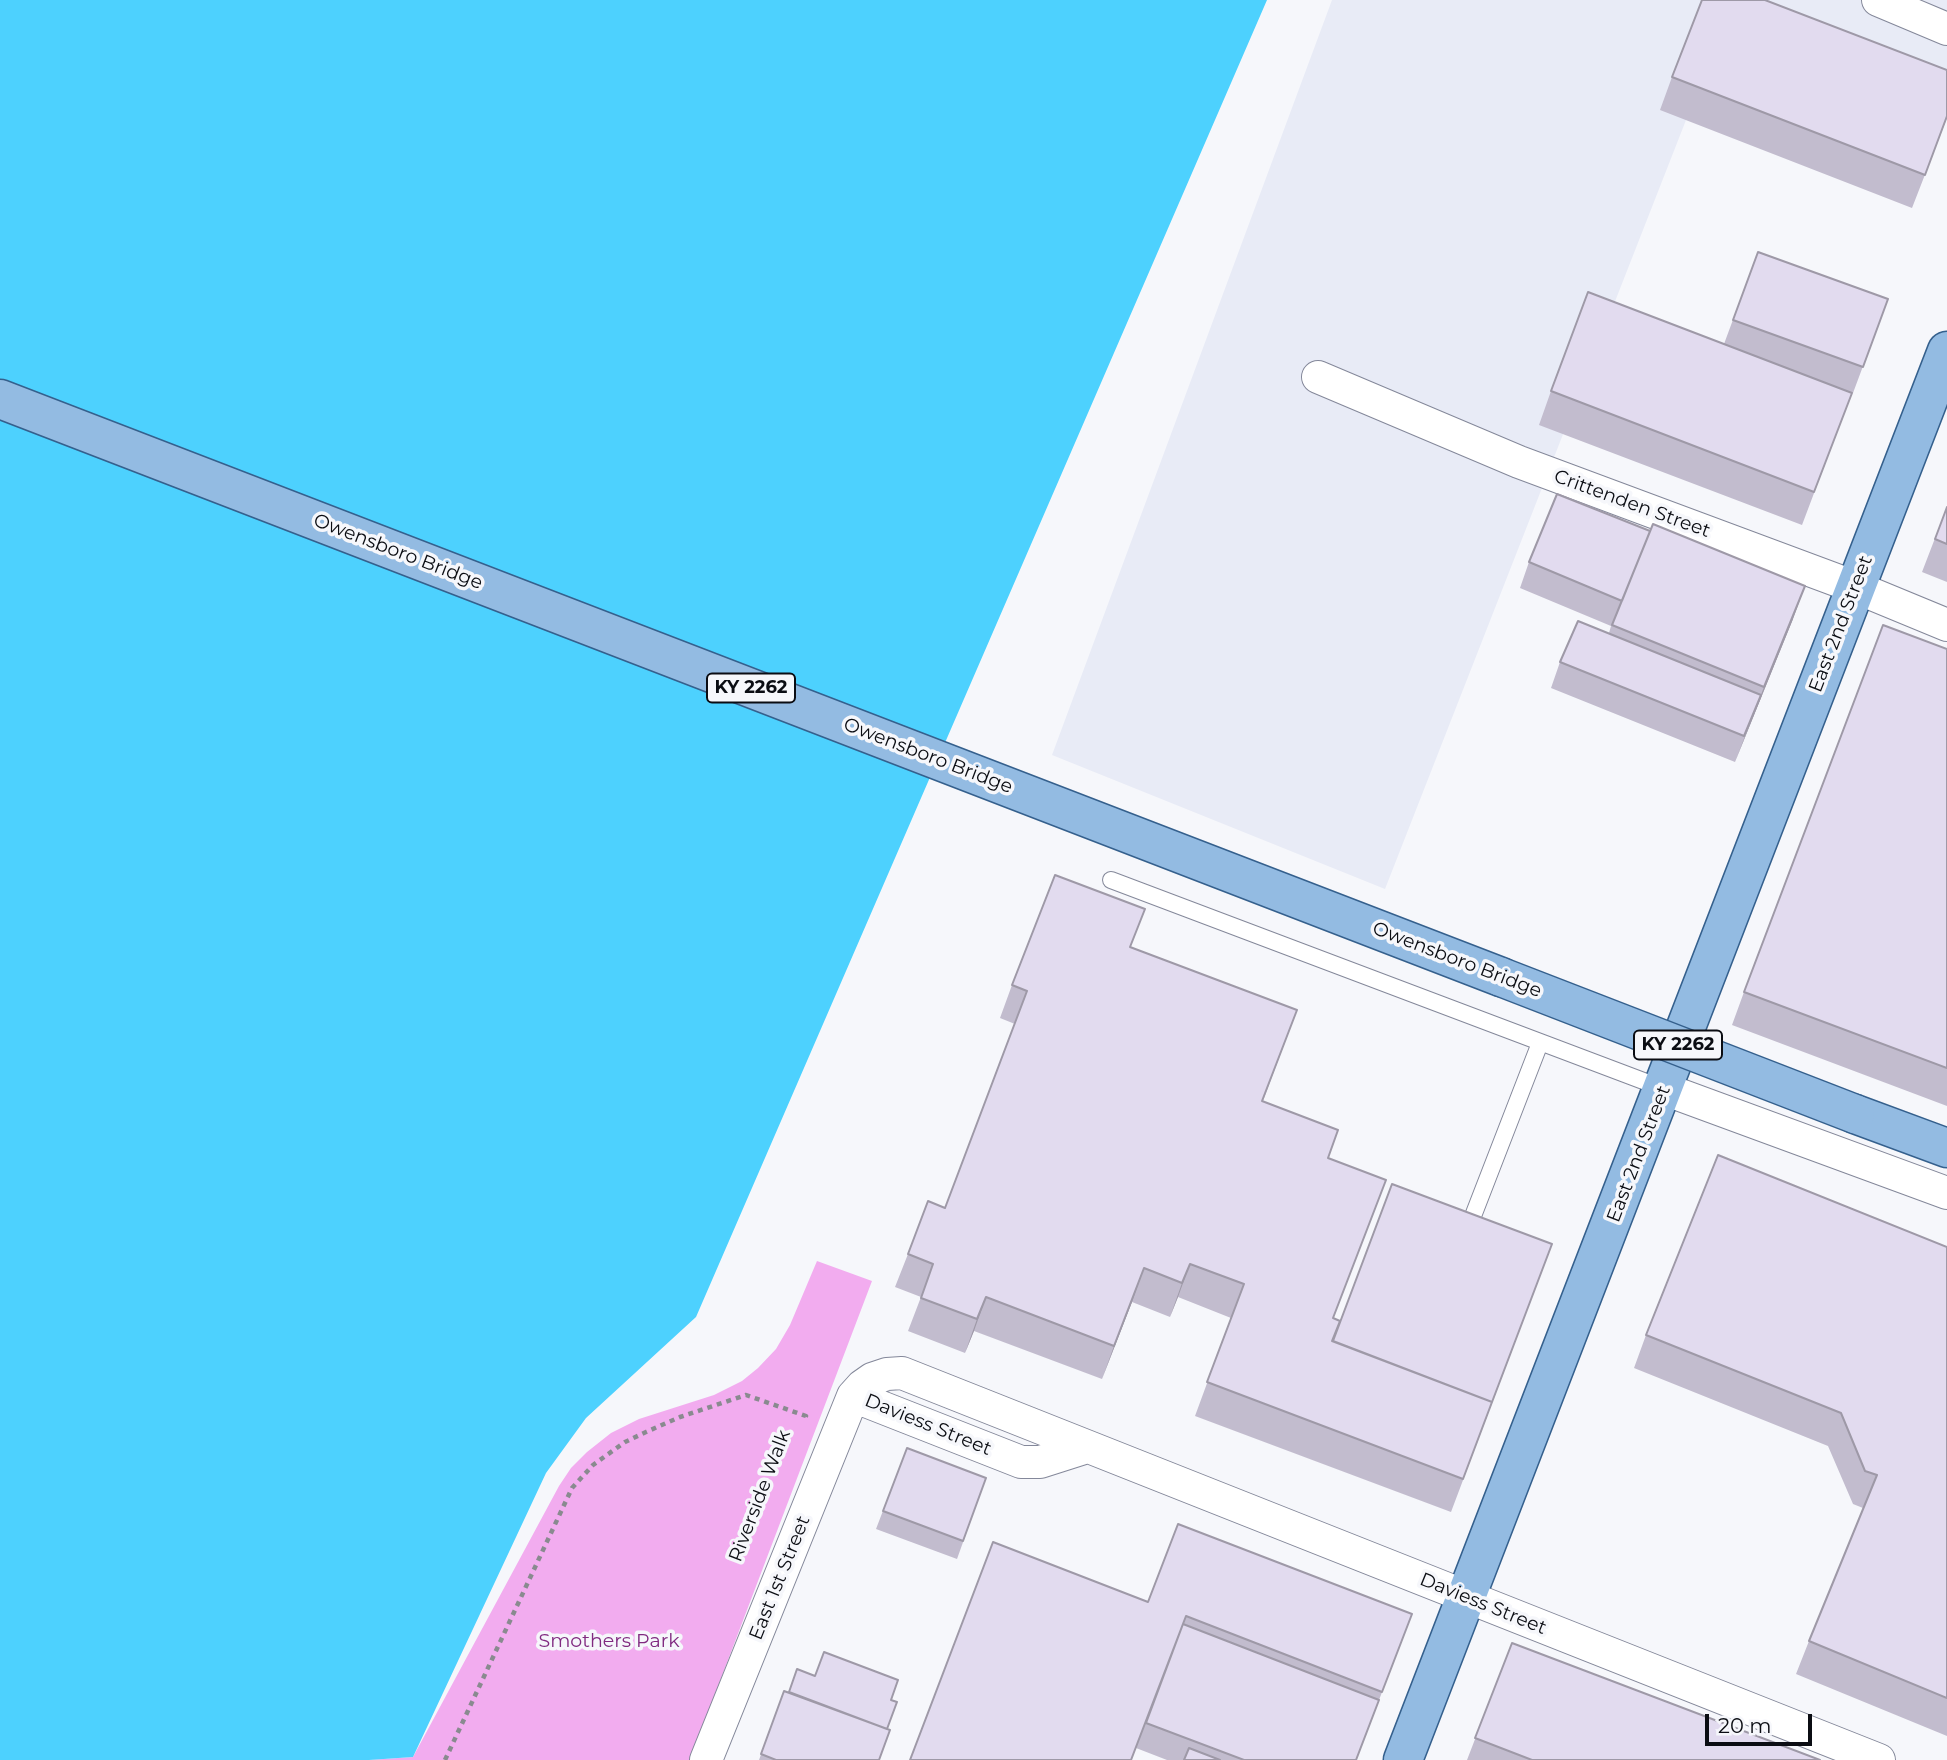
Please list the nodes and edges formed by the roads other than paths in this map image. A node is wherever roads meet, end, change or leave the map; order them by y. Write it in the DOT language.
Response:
graph roads {
  1 [pos="1878,0"];
  2 [pos="1947,29"];
  3 [pos="1947,351"];
  4 [pos="1318,377"];
  5 [pos="0,398"];
  6 [pos="1856,587"];
  7 [pos="1947,625"];
  8 [pos="1111,880"];
  9 [pos="1540,1043"];
  10 [pos="1664,1089"];
  11 [pos="1947,1148"];
  12 [pos="1947,1194"];
  13 [pos="1473,1216"];
  14 [pos="853,1396"];
  15 [pos="1467,1598"];
  16 [pos="706,1760"];
  17 [pos="1404,1760"];
  18 [pos="1879,1760"];
  1 -- 2 [label="street"];
  3 -- 6 [label="main road, East 2nd Street"];
  4 -- 6 [label="street, Crittenden Street"];
  5 -- 11 [label="main road, Owensboro Bridge / KY 2262, bridge"];
  6 -- 7 [label="street, Crittenden Street"];
  6 -- 10 [label="main road, East 2nd Street"];
  8 -- 9 [label="lane"];
  9 -- 10 [label="lane"];
  9 -- 13 [label="lane"];
  10 -- 12 [label="street"];
  10 -- 15 [label="main road, East 2nd Street"];
  14 -- 15 [label="street, Daviess Street"];
  14 -- 16 [label="street, East 1st Street"];
  15 -- 17 [label="main road, East 2nd Street"];
  15 -- 18 [label="street, Daviess Street"];
}
